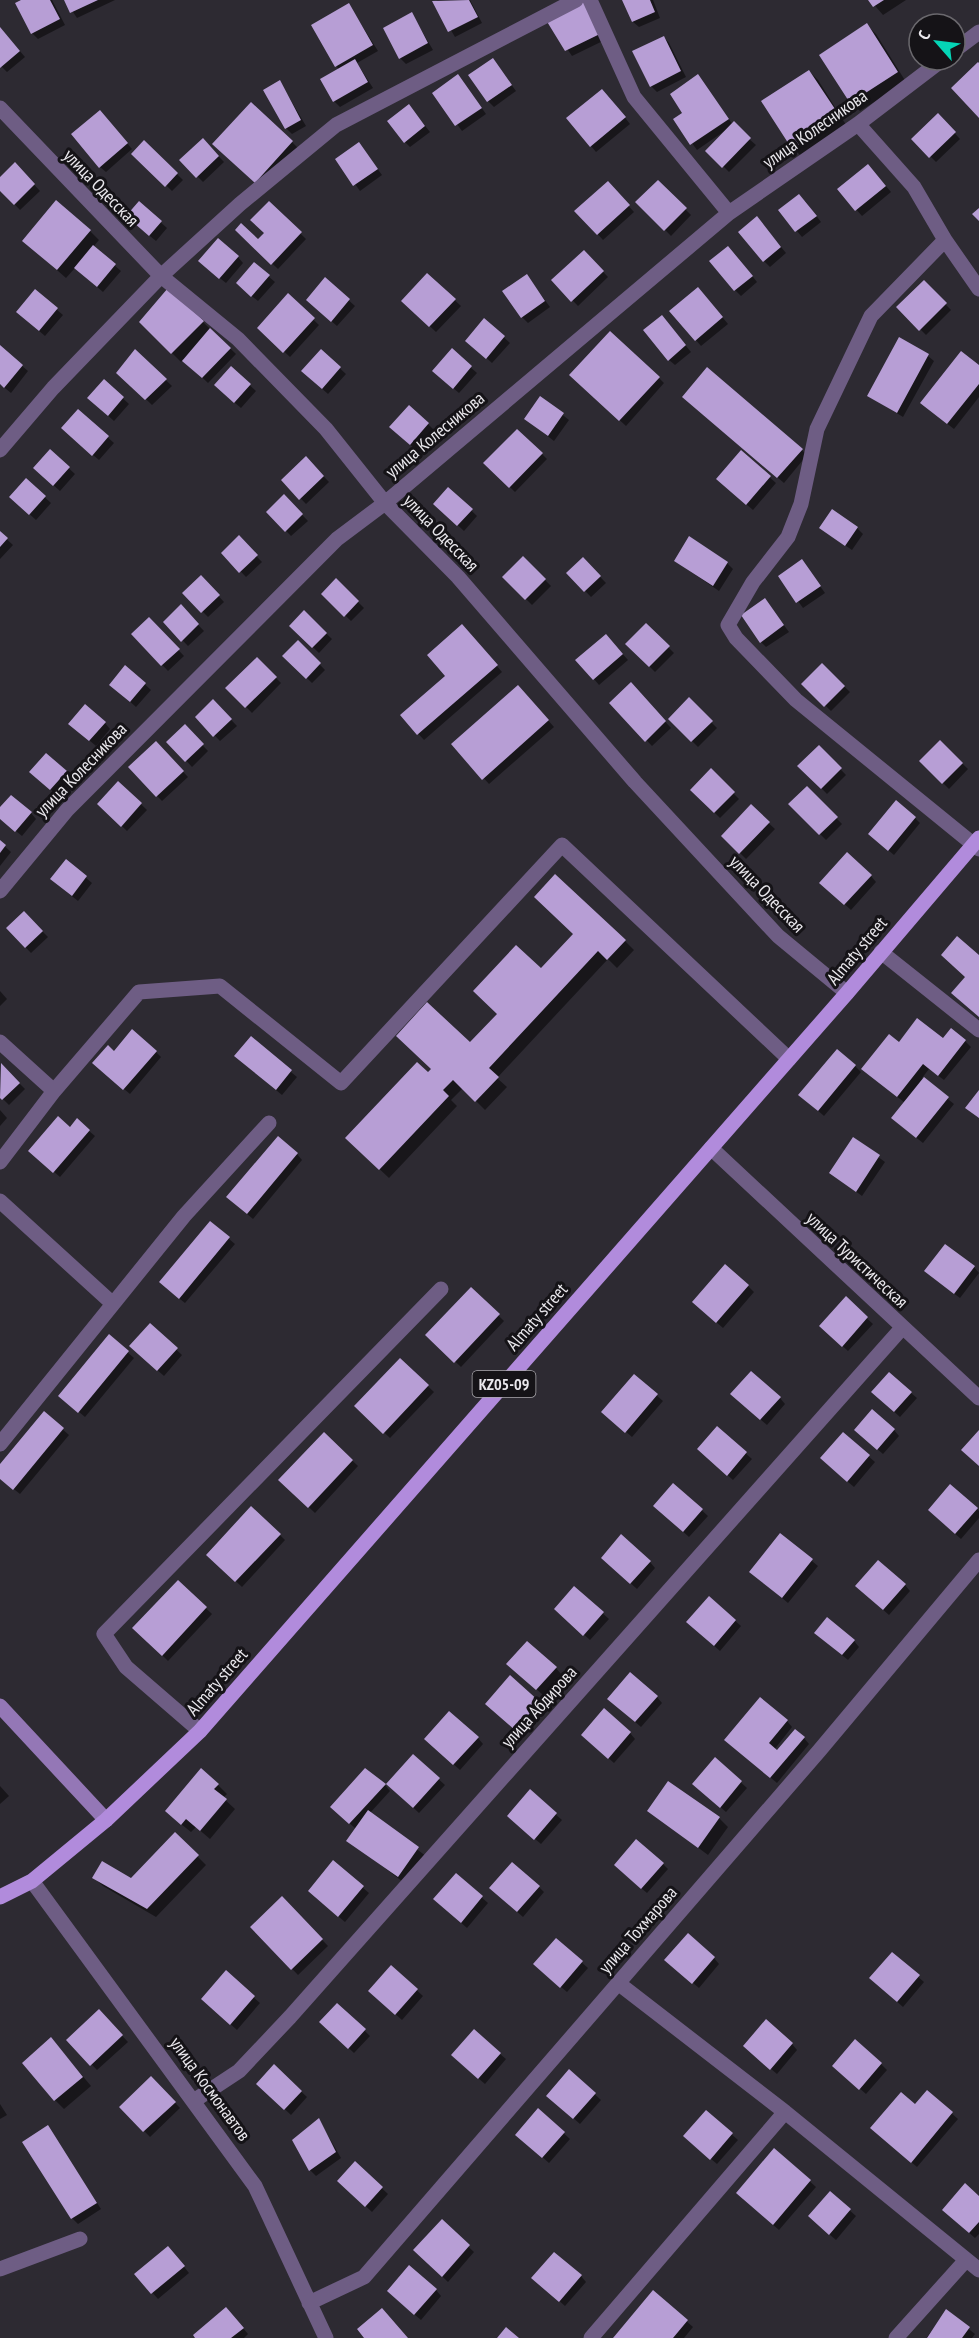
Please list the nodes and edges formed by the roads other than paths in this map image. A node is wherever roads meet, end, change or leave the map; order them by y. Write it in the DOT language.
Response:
graph roads {
  1 [pos="576,0"];
  2 [pos="590,0"];
  3 [pos="926,72"];
  4 [pos="0,108"];
  5 [pos="858,124"];
  6 [pos="729,213"];
  7 [pos="945,240"];
  8 [pos="161,276"];
  9 [pos="979,289"];
  10 [pos="0,450"];
  11 [pos="385,503"];
  12 [pos="978,844"];
  13 [pos="0,891"];
  14 [pos="881,952"];
  15 [pos="847,993"];
  16 [pos="979,1030"];
  17 [pos="0,1042"];
  18 [pos="789,1059"];
  19 [pos="54,1091"];
  20 [pos="269,1123"];
  21 [pos="711,1148"];
  22 [pos="0,1162"];
  23 [pos="0,1201"];
  24 [pos="441,1289"];
  25 [pos="112,1304"];
  26 [pos="902,1328"];
  27 [pos="979,1398"];
  28 [pos="0,1444"];
  29 [pos="979,1560"];
  30 [pos="0,1707"];
  31 [pos="200,1731"];
  32 [pos="106,1820"];
  33 [pos="33,1881"];
  34 [pos="0,1897"];
  35 [pos="618,1983"];
  36 [pos="195,2100"];
  37 [pos="785,2112"];
  38 [pos="80,2239"];
  39 [pos="966,2259"];
  40 [pos="0,2269"];
  41 [pos="979,2270"];
  42 [pos="309,2303"];
  43 [pos="326,2338"];
  44 [pos="591,2338"];
  45 [pos="896,2338"];
  1 -- 8 [label="street"];
  2 -- 6 [label="street"];
  3 -- 5 [label="street, улица Колесникова"];
  4 -- 8 [label="street, улица Одесская"];
  5 -- 6 [label="street, улица Колесникова"];
  5 -- 7 [label="street"];
  6 -- 11 [label="street, улица Колесникова"];
  7 -- 9 [label="street"];
  7 -- 12 [label="street"];
  8 -- 10 [label="street"];
  8 -- 11 [label="street, улица Одесская"];
  11 -- 13 [label="street, улица Колесникова"];
  11 -- 15 [label="street, улица Одесская"];
  12 -- 14 [label="main road, Almaty street / KZ05-09"];
  14 -- 15 [label="main road, Almaty street / KZ05-09"];
  14 -- 16 [label="street"];
  15 -- 18 [label="main road, Almaty street / KZ05-09"];
  17 -- 19 [label="street"];
  18 -- 19 [label="street"];
  18 -- 21 [label="main road, Almaty street / KZ05-09"];
  19 -- 22 [label="street"];
  20 -- 25 [label="street"];
  21 -- 26 [label="street, улица Туристическая"];
  21 -- 31 [label="main road, Almaty street / KZ05-09"];
  23 -- 25 [label="street"];
  24 -- 31 [label="street"];
  25 -- 28 [label="street"];
  26 -- 27 [label="street, улица Туристическая"];
  26 -- 36 [label="street, улица Абдирова"];
  29 -- 35 [label="street, улица Тохмарова"];
  30 -- 32 [label="main road"];
  31 -- 32 [label="main road, Almaty street / KZ05-09"];
  32 -- 33 [label="main road, Almaty street / KZ05-09"];
  33 -- 34 [label="main road, Almaty street / KZ05-09"];
  33 -- 36 [label="street, улица Космонавтов"];
  35 -- 37 [label="street"];
  35 -- 42 [label="street, улица Тохмарова"];
  36 -- 42 [label="street, улица Космонавтов"];
  37 -- 39 [label="street"];
  37 -- 44 [label="street"];
  38 -- 40 [label="street"];
  39 -- 41 [label="street"];
  39 -- 45 [label="street"];
  42 -- 43 [label="street, улица Космонавтов"];
}
